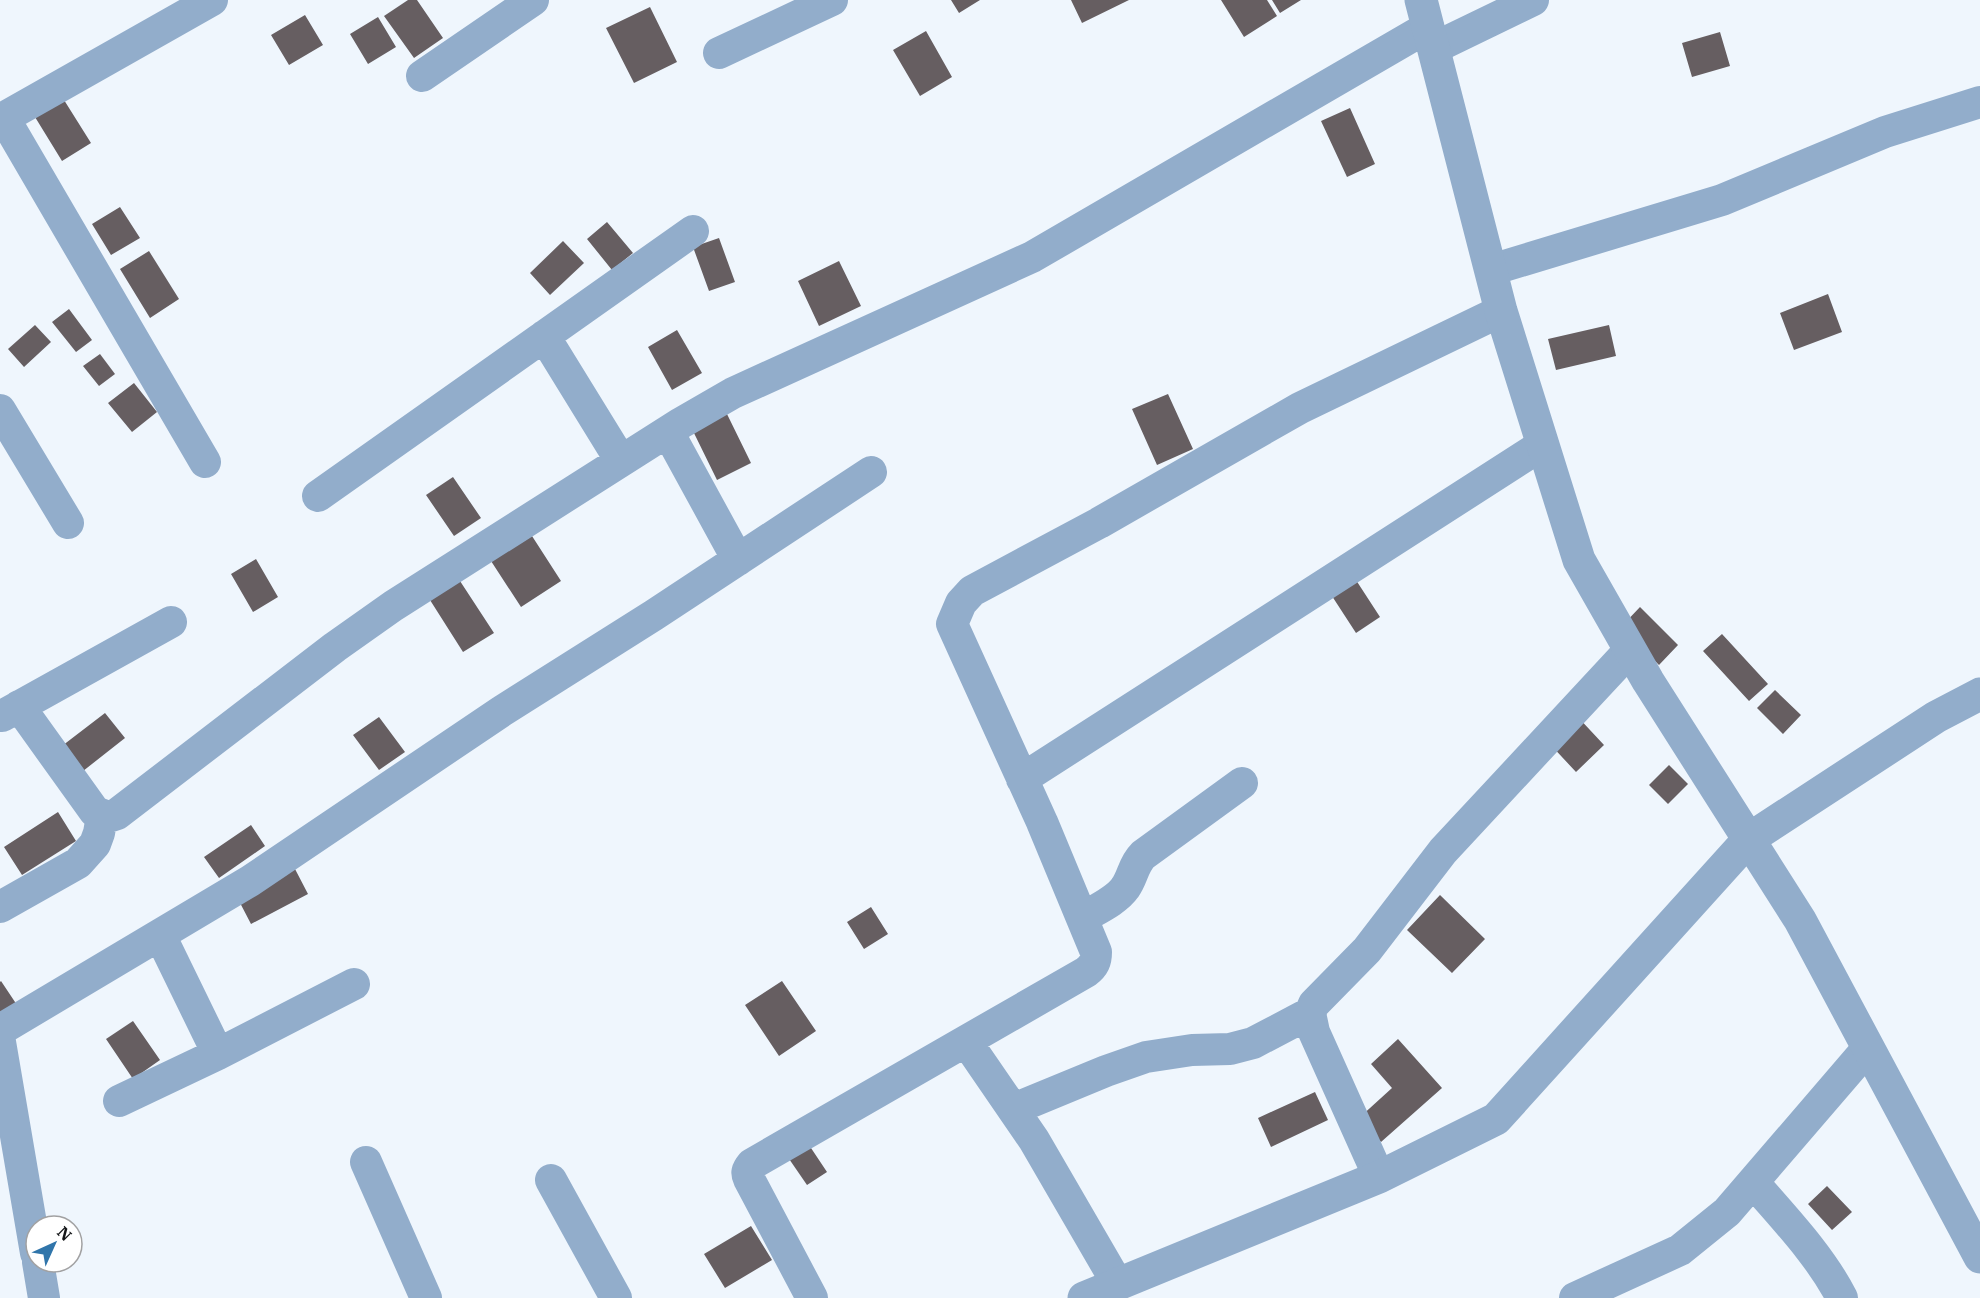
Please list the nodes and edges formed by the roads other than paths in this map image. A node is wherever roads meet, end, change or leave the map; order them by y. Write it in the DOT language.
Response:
graph roads {
  1 [pos="212,0"];
  2 [pos="533,0"];
  3 [pos="832,0"];
  4 [pos="1533,0"];
  5 [pos="1428,25"];
  6 [pos="719,52"];
  7 [pos="422,76"];
  8 [pos="1980,102"];
  9 [pos="2,119"];
  10 [pos="693,231"];
  11 [pos="1491,270"];
  12 [pos="1501,311"];
  13 [pos="544,336"];
  14 [pos="0,410"];
  15 [pos="668,432"];
  16 [pos="1542,445"];
  17 [pos="621,461"];
  18 [pos="205,462"];
  19 [pos="871,472"];
  20 [pos="318,496"];
  21 [pos="68,523"];
  22 [pos="738,560"];
  23 [pos="171,622"];
  24 [pos="1630,650"];
  25 [pos="1980,694"];
  26 [pos="9,712"];
  27 [pos="1022,779"];
  28 [pos="1242,783"];
  29 [pos="102,816"];
  30 [pos="1749,839"];
  31 [pos="0,907"];
  32 [pos="1082,918"];
  33 [pos="160,935"];
  34 [pos="354,984"];
  35 [pos="1310,1013"];
  36 [pos="0,1030"];
  37 [pos="966,1041"];
  38 [pos="0,1042"];
  39 [pos="1868,1048"];
  40 [pos="218,1054"];
  41 [pos="119,1101"];
  42 [pos="1014,1109"];
  43 [pos="366,1162"];
  44 [pos="1379,1177"];
  45 [pos="551,1180"];
  46 [pos="1753,1182"];
  47 [pos="29,1214"];
  48 [pos="1980,1257"];
  49 [pos="40,1274"];
  50 [pos="1117,1283"];
  51 [pos="44,1298"];
  52 [pos="426,1298"];
  53 [pos="616,1298"];
  54 [pos="812,1298"];
  55 [pos="1084,1298"];
  56 [pos="1575,1298"];
  57 [pos="1842,1298"];
  1 -- 9 [label="street"];
  2 -- 7 [label="street"];
  3 -- 6 [label="street"];
  4 -- 5 [label="street"];
  5 -- 11 [label="street"];
  5 -- 15 [label="street"];
  8 -- 11 [label="street"];
  9 -- 18 [label="street"];
  10 -- 13 [label="street"];
  11 -- 12 [label="street"];
  12 -- 16 [label="street"];
  12 -- 27 [label="street"];
  13 -- 17 [label="street"];
  13 -- 20 [label="street"];
  14 -- 21 [label="street"];
  15 -- 17 [label="street"];
  15 -- 22 [label="street"];
  16 -- 24 [label="street"];
  16 -- 27 [label="street"];
  17 -- 29 [label="street"];
  19 -- 22 [label="street"];
  22 -- 33 [label="street"];
  23 -- 26 [label="street"];
  24 -- 30 [label="street"];
  24 -- 35 [label="street"];
  25 -- 30 [label="street"];
  26 -- 29 [label="street"];
  27 -- 32 [label="street"];
  28 -- 32 [label="street"];
  29 -- 31 [label="street"];
  30 -- 39 [label="street"];
  30 -- 44 [label="street"];
  32 -- 37 [label="street"];
  33 -- 36 [label="street"];
  33 -- 40 [label="street"];
  34 -- 40 [label="street"];
  35 -- 42 [label="street"];
  35 -- 44 [label="street"];
  37 -- 42 [label="street"];
  37 -- 54 [label="street"];
  38 -- 47 [label="street"];
  39 -- 46 [label="street"];
  39 -- 48 [label="street"];
  40 -- 41 [label="street"];
  42 -- 50 [label="street"];
  43 -- 52 [label="street"];
  44 -- 50 [label="street"];
  45 -- 53 [label="street"];
  46 -- 56 [label="street"];
  46 -- 57 [label="street"];
  49 -- 51 [label="street"];
  50 -- 55 [label="street"];
}
